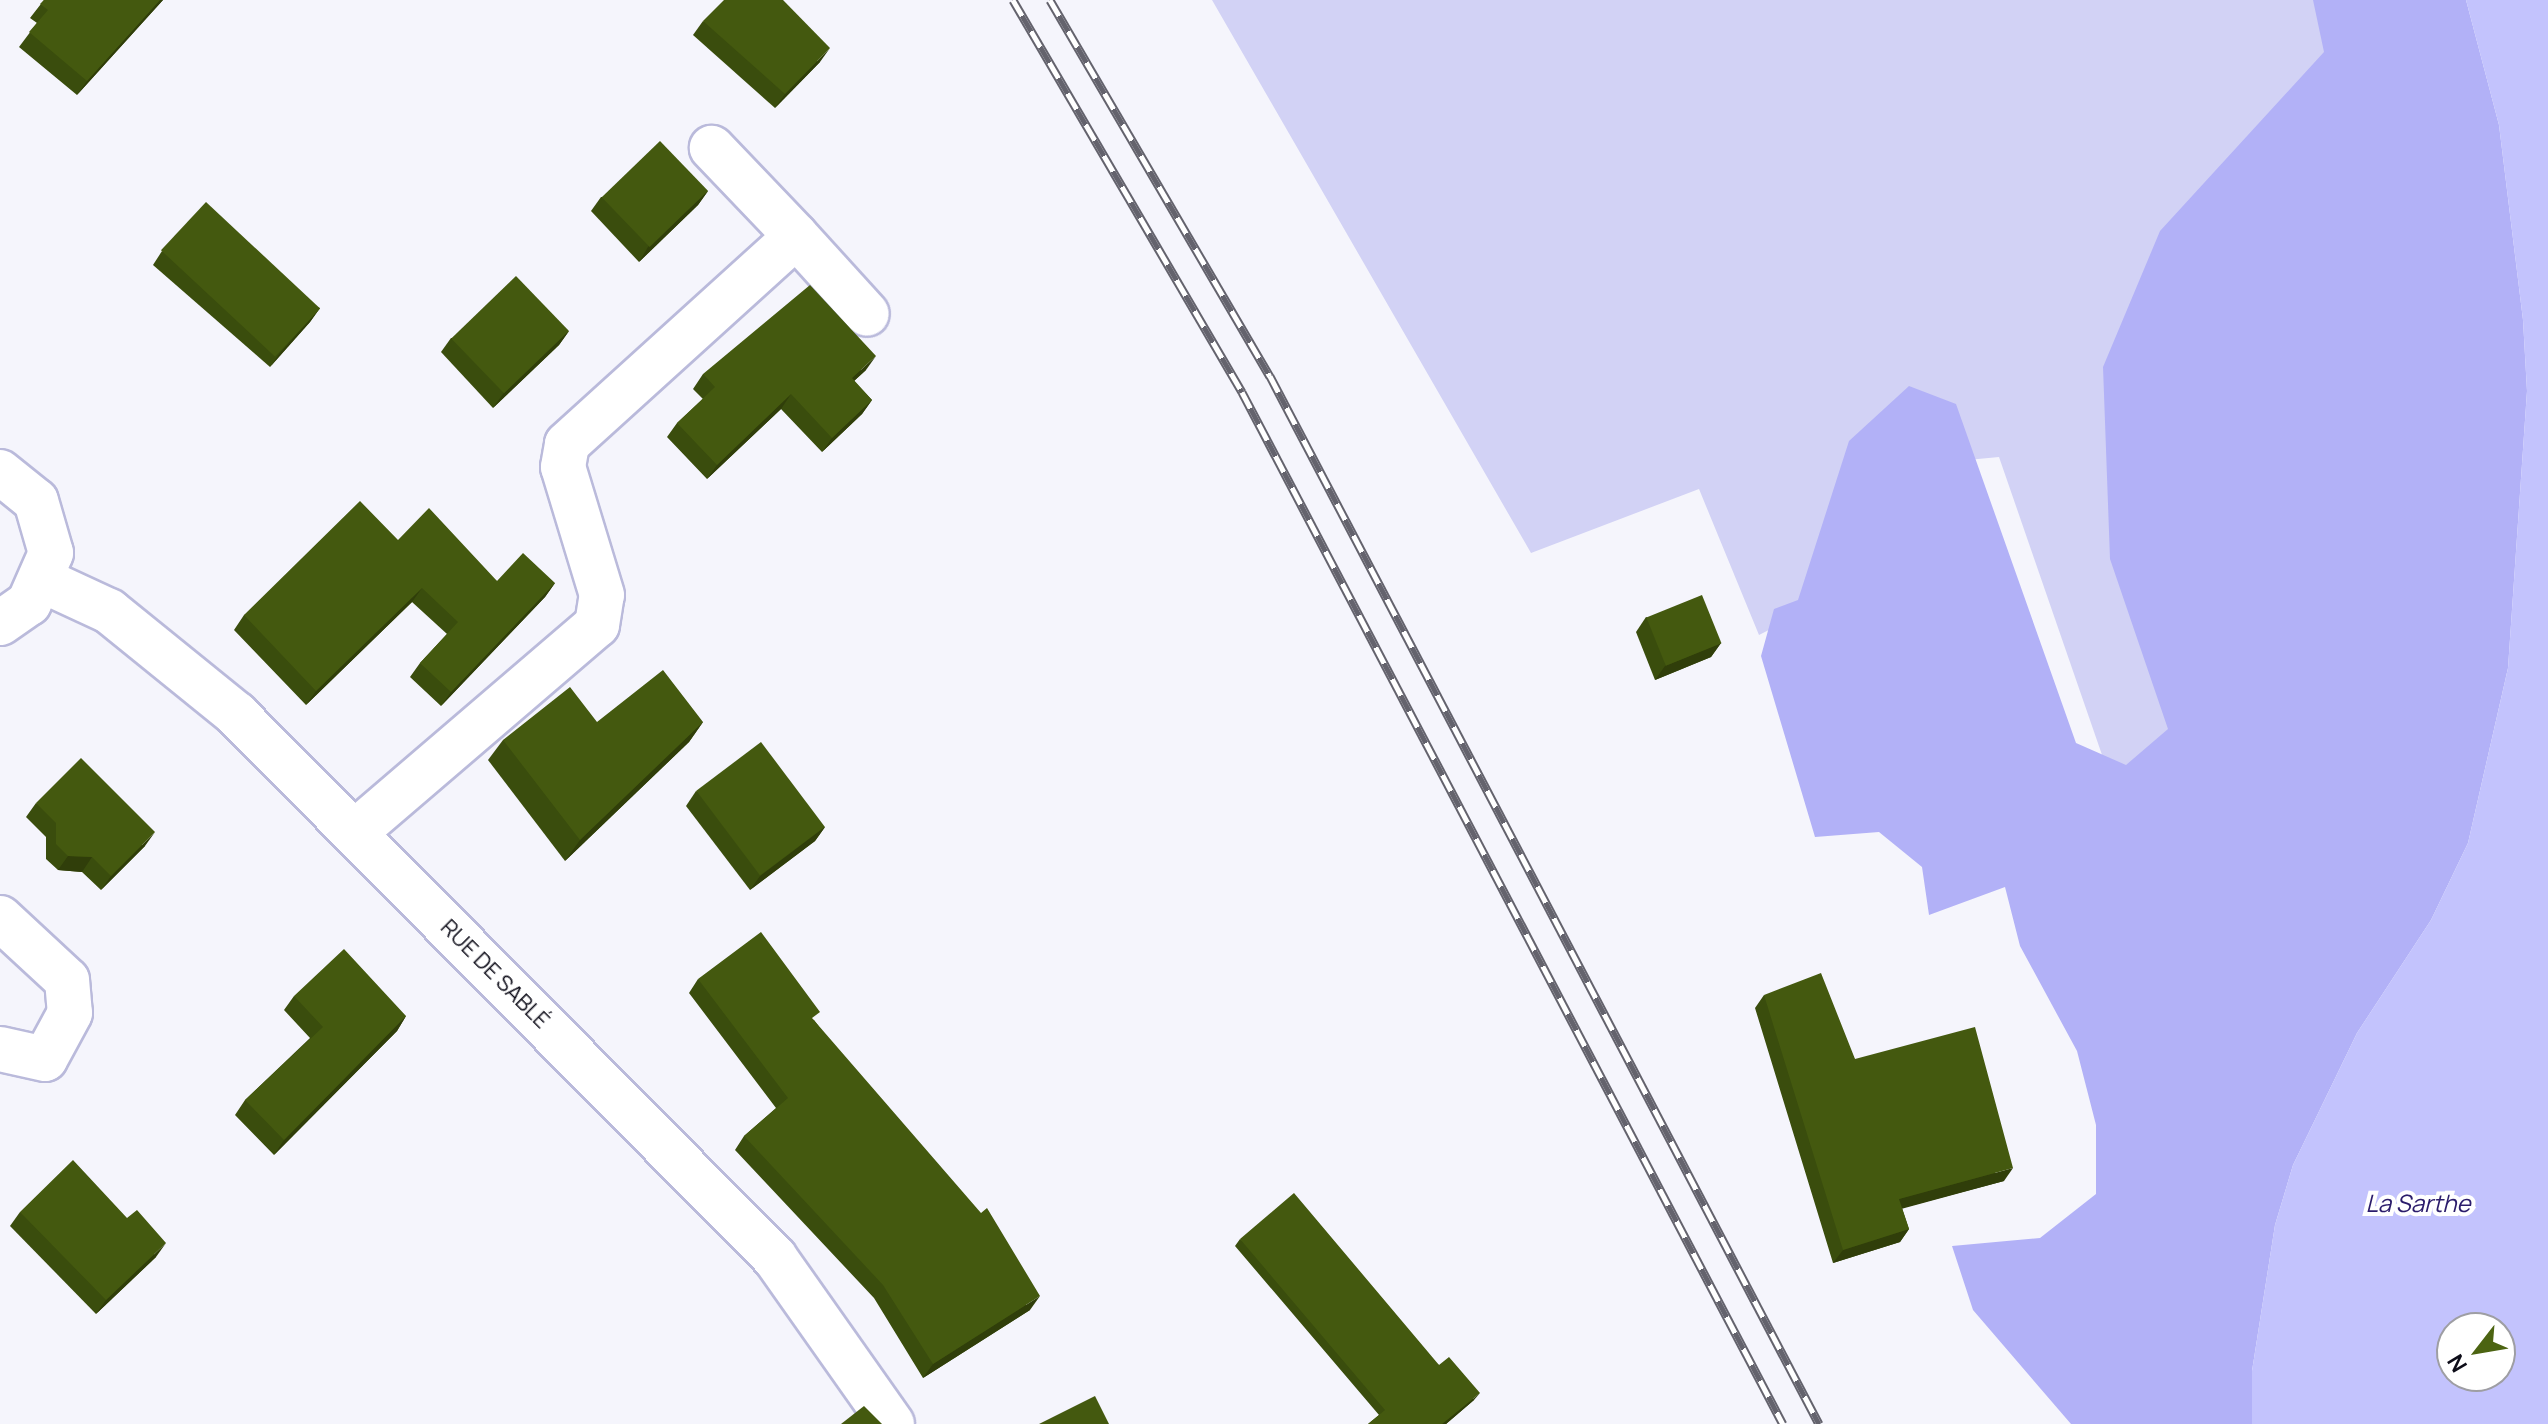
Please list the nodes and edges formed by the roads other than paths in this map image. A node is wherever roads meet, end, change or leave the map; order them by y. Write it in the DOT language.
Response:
graph roads {
  1 [pos="712,148"];
  2 [pos="796,236"];
  3 [pos="867,314"];
  4 [pos="0,472"];
  5 [pos="44,581"];
  6 [pos="0,623"];
  7 [pos="354,833"];
  8 [pos="0,918"];
  9 [pos="0,1049"];
  10 [pos="892,1424"];
  1 -- 2 [label="main road"];
  2 -- 3 [label="main road"];
  2 -- 7 [label="main road"];
  4 -- 5 [label="main road"];
  5 -- 6 [label="main road"];
  5 -- 7 [label="main road, RUE DE SABLÉ"];
  7 -- 10 [label="main road, RUE DE SABLÉ"];
  8 -- 9 [label="main road"];
}
